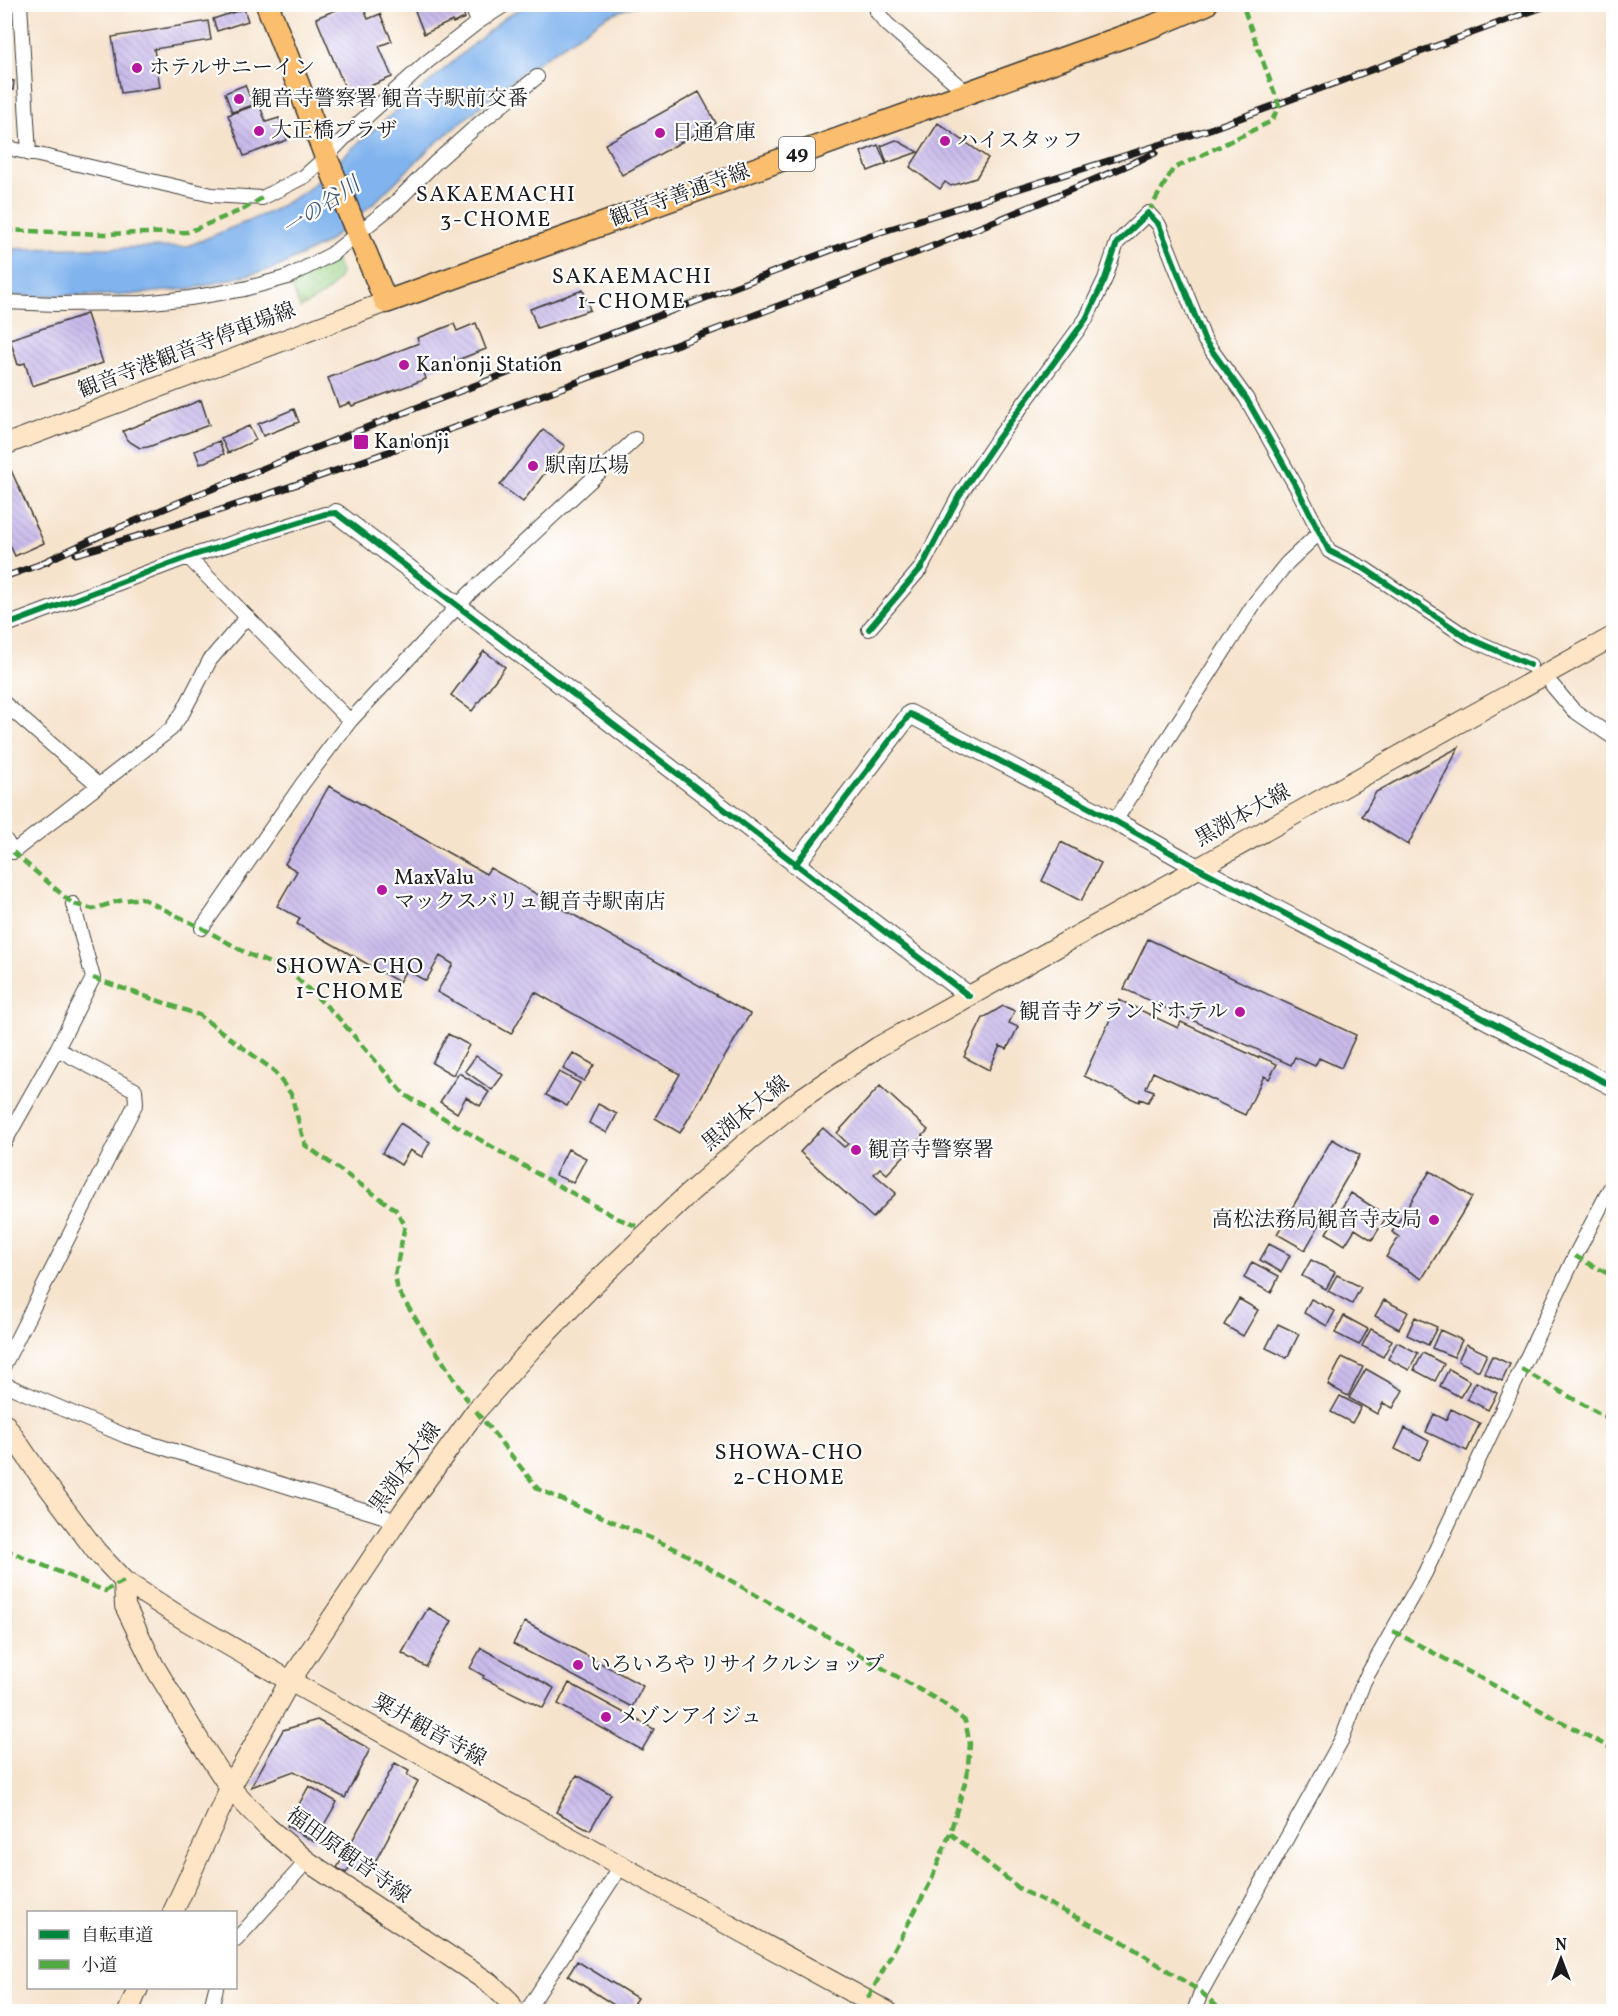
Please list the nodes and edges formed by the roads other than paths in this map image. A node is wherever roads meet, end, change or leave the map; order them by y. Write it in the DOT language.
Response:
graph roads {
  1 [pos="20,4"];
  2 [pos="267,4"];
  3 [pos="471,4"];
  4 [pos="506,4"];
  5 [pos="1206,4"];
  6 [pos="877,8"];
  7 [pos="478,22"];
  8 [pos="537,77"];
  9 [pos="967,93"];
  10 [pos="4,147"];
  11 [pos="29,154"];
  12 [pos="326,157"];
  13 [pos="358,233"];
  14 [pos="4,302"];
  15 [pos="386,302"];
  16 [pos="635,439"];
  17 [pos="4,445"];
  18 [pos="336,513"];
  19 [pos="1319,533"];
  20 [pos="188,557"];
  21 [pos="458,606"];
  22 [pos="246,618"];
  23 [pos="4,626"];
  24 [pos="869,629"];
  25 [pos="1614,636"];
  26 [pos="1530,665"];
  27 [pos="1552,685"];
  28 [pos="4,703"];
  29 [pos="350,721"];
  30 [pos="1614,738"];
  31 [pos="98,785"];
  32 [pos="1114,821"];
  33 [pos="4,838"];
  34 [pos="795,864"];
  35 [pos="1198,868"];
  36 [pos="73,904"];
  37 [pos="202,928"];
  38 [pos="969,996"];
  39 [pos="57,1049"];
  40 [pos="1614,1087"];
  41 [pos="4,1143"];
  42 [pos="1614,1181"];
  43 [pos="4,1365"];
  44 [pos="4,1384"];
  45 [pos="4,1423"];
  46 [pos="386,1517"];
  47 [pos="124,1581"];
  48 [pos="290,1682"];
  49 [pos="230,1788"];
  50 [pos="307,1861"];
  51 [pos="621,1866"];
  52 [pos="173,1911"];
  53 [pos="237,1939"];
  54 [pos="138,1989"];
  55 [pos="216,1989"];
  56 [pos="128,2012"];
  57 [pos="210,2012"];
  58 [pos="515,2012"];
  59 [pos="526,2012"];
  60 [pos="888,2012"];
  61 [pos="1194,2012"];
  1 -- 11 [label="street"];
  2 -- 12 [label="main road"];
  3 -- 7 [label="street"];
  4 -- 7 [label="street"];
  5 -- 9 [label="main road, 観音寺善通寺線 / 49"];
  6 -- 9 [label="street"];
  7 -- 12 [label="street"];
  8 -- 13 [label="street"];
  9 -- 15 [label="main road, 観音寺善通寺線 / 49"];
  10 -- 11 [label="street"];
  11 -- 12 [label="street"];
  12 -- 13 [label="main road"];
  13 -- 14 [label="street"];
  13 -- 15 [label="main road"];
  15 -- 17 [label="main road, 観音寺港観音寺停車場線"];
  16 -- 21 [label="street"];
  18 -- 20 [label="street"];
  18 -- 21 [label="street"];
  19 -- 24 [label="street"];
  19 -- 26 [label="street"];
  19 -- 32 [label="street"];
  20 -- 22 [label="street"];
  20 -- 23 [label="street"];
  21 -- 29 [label="street"];
  21 -- 34 [label="street"];
  22 -- 29 [label="street"];
  22 -- 31 [label="street"];
  25 -- 35 [label="main road, 黒渕本大線"];
  27 -- 30 [label="street"];
  28 -- 31 [label="street"];
  29 -- 37 [label="street"];
  31 -- 33 [label="street"];
  32 -- 34 [label="street"];
  32 -- 35 [label="street"];
  34 -- 38 [label="street"];
  35 -- 38 [label="main road, 黒渕本大線"];
  35 -- 40 [label="street"];
  36 -- 39 [label="street"];
  38 -- 48 [label="main road, 黒渕本大線"];
  39 -- 41 [label="street"];
  39 -- 43 [label="street"];
  42 -- 61 [label="street"];
  44 -- 46 [label="street"];
  45 -- 47 [label="main road, 粟井観音寺線"];
  47 -- 48 [label="main road, 粟井観音寺線"];
  47 -- 49 [label="main road, 福田原観音寺線"];
  48 -- 49 [label="main road, 黒渕本大線"];
  48 -- 51 [label="main road, 粟井観音寺線"];
  49 -- 50 [label="main road, 福田原観音寺線"];
  49 -- 52 [label="main road, 黒渕本大線"];
  50 -- 53 [label="street"];
  50 -- 58 [label="main road, 福田原観音寺線"];
  51 -- 59 [label="street"];
  51 -- 60 [label="main road, 粟井観音寺線"];
  54 -- 56 [label="main road"];
  55 -- 57 [label="street"];
}
